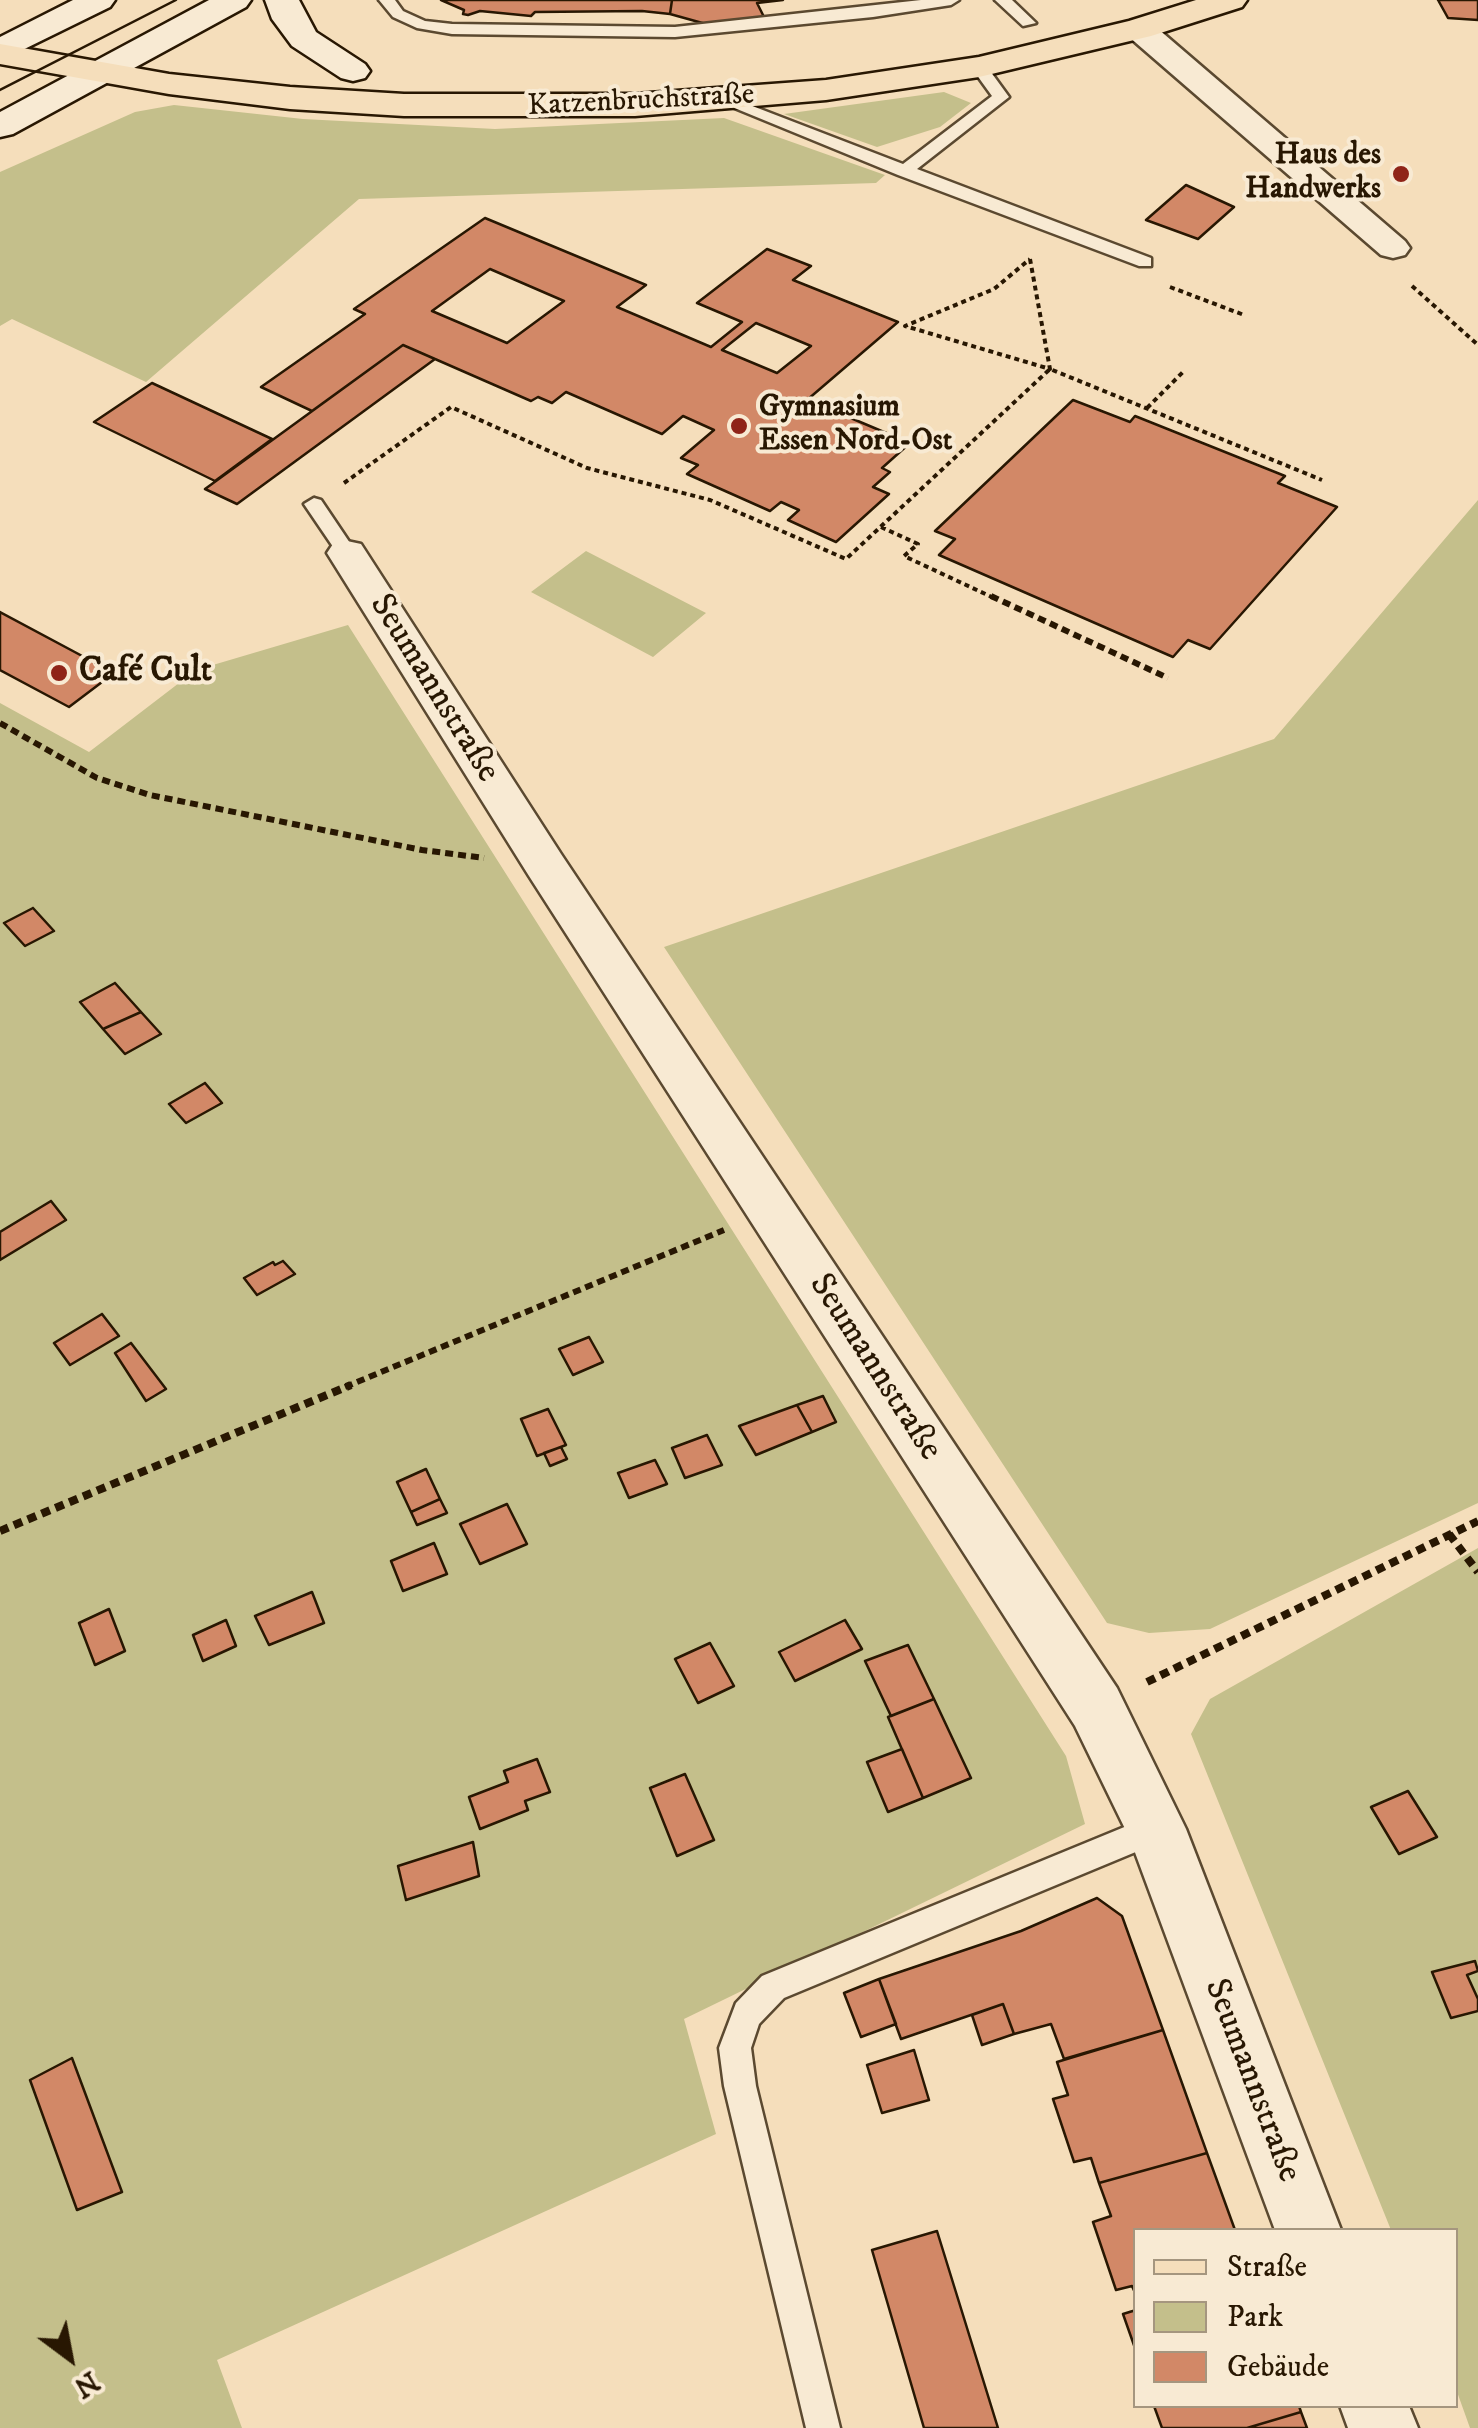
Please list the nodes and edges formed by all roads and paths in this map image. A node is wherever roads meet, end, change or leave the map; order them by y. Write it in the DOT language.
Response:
graph roads {
  1 [pos="98,0"];
  2 [pos="234,0"];
  3 [pos="282,0"];
  4 [pos="387,0"];
  5 [pos="952,0"];
  6 [pos="1230,0"];
  7 [pos="1016,11"];
  8 [pos="1070,12"];
  9 [pos="0,18"];
  10 [pos="1139,29"];
  11 [pos="924,42"];
  12 [pos="45,45"];
  13 [pos="148,46"];
  14 [pos="974,46"];
  15 [pos="0,52"];
  16 [pos="806,58"];
  17 [pos="246,60"];
  18 [pos="282,63"];
  19 [pos="354,70"];
  20 [pos="98,73"];
  21 [pos="723,100"];
  22 [pos="0,126"];
  23 [pos="904,171"];
  24 [pos="1063,231"];
  25 [pos="1393,248"];
  26 [pos="1030,259"];
  27 [pos="1145,262"];
  28 [pos="1244,315"];
  29 [pos="1478,345"];
  30 [pos="1050,370"];
  31 [pos="1184,371"];
  32 [pos="1147,408"];
  33 [pos="1322,480"];
  34 [pos="314,504"];
  35 [pos="880,527"];
  36 [pos="347,553"];
  37 [pos="1168,678"];
  38 [pos="0,723"];
  39 [pos="545,865"];
  40 [pos="771,1210"];
  41 [pos="1478,1521"];
  42 [pos="0,1531"];
  43 [pos="1449,1534"];
  44 [pos="1478,1572"];
  45 [pos="1096,1707"];
  46 [pos="1156,1829"];
  47 [pos="1307,2228"];
  48 [pos="824,2428"];
  1 -- 12 [label="main road"];
  2 -- 13 [label="main road"];
  3 -- 19 [label="main road"];
  4 -- 5 [label="lane"];
  6 -- 10 [label="main road, Katzenbruchstraße"];
  7 -- 8 [label="main road, Katzenbruchstraße"];
  7 -- 14 [label="main road, Katzenbruchstraße"];
  9 -- 12 [label="main road"];
  10 -- 14 [label="main road, Katzenbruchstraße"];
  10 -- 25 [label="street"];
  11 -- 14 [label="main road, Katzenbruchstraße"];
  12 -- 13 [label="main road"];
  12 -- 15 [label="main road"];
  12 -- 20 [label="main road, Katzenbruchstraße"];
  13 -- 17 [label="main road"];
  13 -- 20 [label="main road"];
  14 -- 21 [label="main road, Katzenbruchstraße"];
  14 -- 23 [label="lane"];
  16 -- 19 [label="main road, Katzenbruchstraße"];
  18 -- 19 [label="main road, Katzenbruchstraße"];
  20 -- 21 [label="main road, Katzenbruchstraße"];
  20 -- 22 [label="main road"];
  21 -- 23 [label="lane"];
  23 -- 24 [label="lane"];
  24 -- 26 [label="path"];
  24 -- 27 [label="lane"];
  25 -- 29 [label="path"];
  26 -- 30 [label="path"];
  26 -- 30 [label="path"];
  27 -- 28 [label="path"];
  30 -- 32 [label="path"];
  30 -- 35 [label="path"];
  31 -- 32 [label="path"];
  32 -- 33 [label="path"];
  34 -- 35 [label="path"];
  34 -- 36 [label="lane"];
  35 -- 37 [label="path"];
  36 -- 39 [label="street, Seumannstraße"];
  38 -- 39 [label="path"];
  39 -- 40 [label="street, Seumannstraße"];
  40 -- 42 [label="path"];
  40 -- 45 [label="street, Seumannstraße"];
  41 -- 43 [label="path"];
  43 -- 44 [label="path"];
  43 -- 45 [label="path"];
  45 -- 46 [label="street, Seumannstraße"];
  46 -- 47 [label="street, Seumannstraße"];
  46 -- 48 [label="lane"];
}
